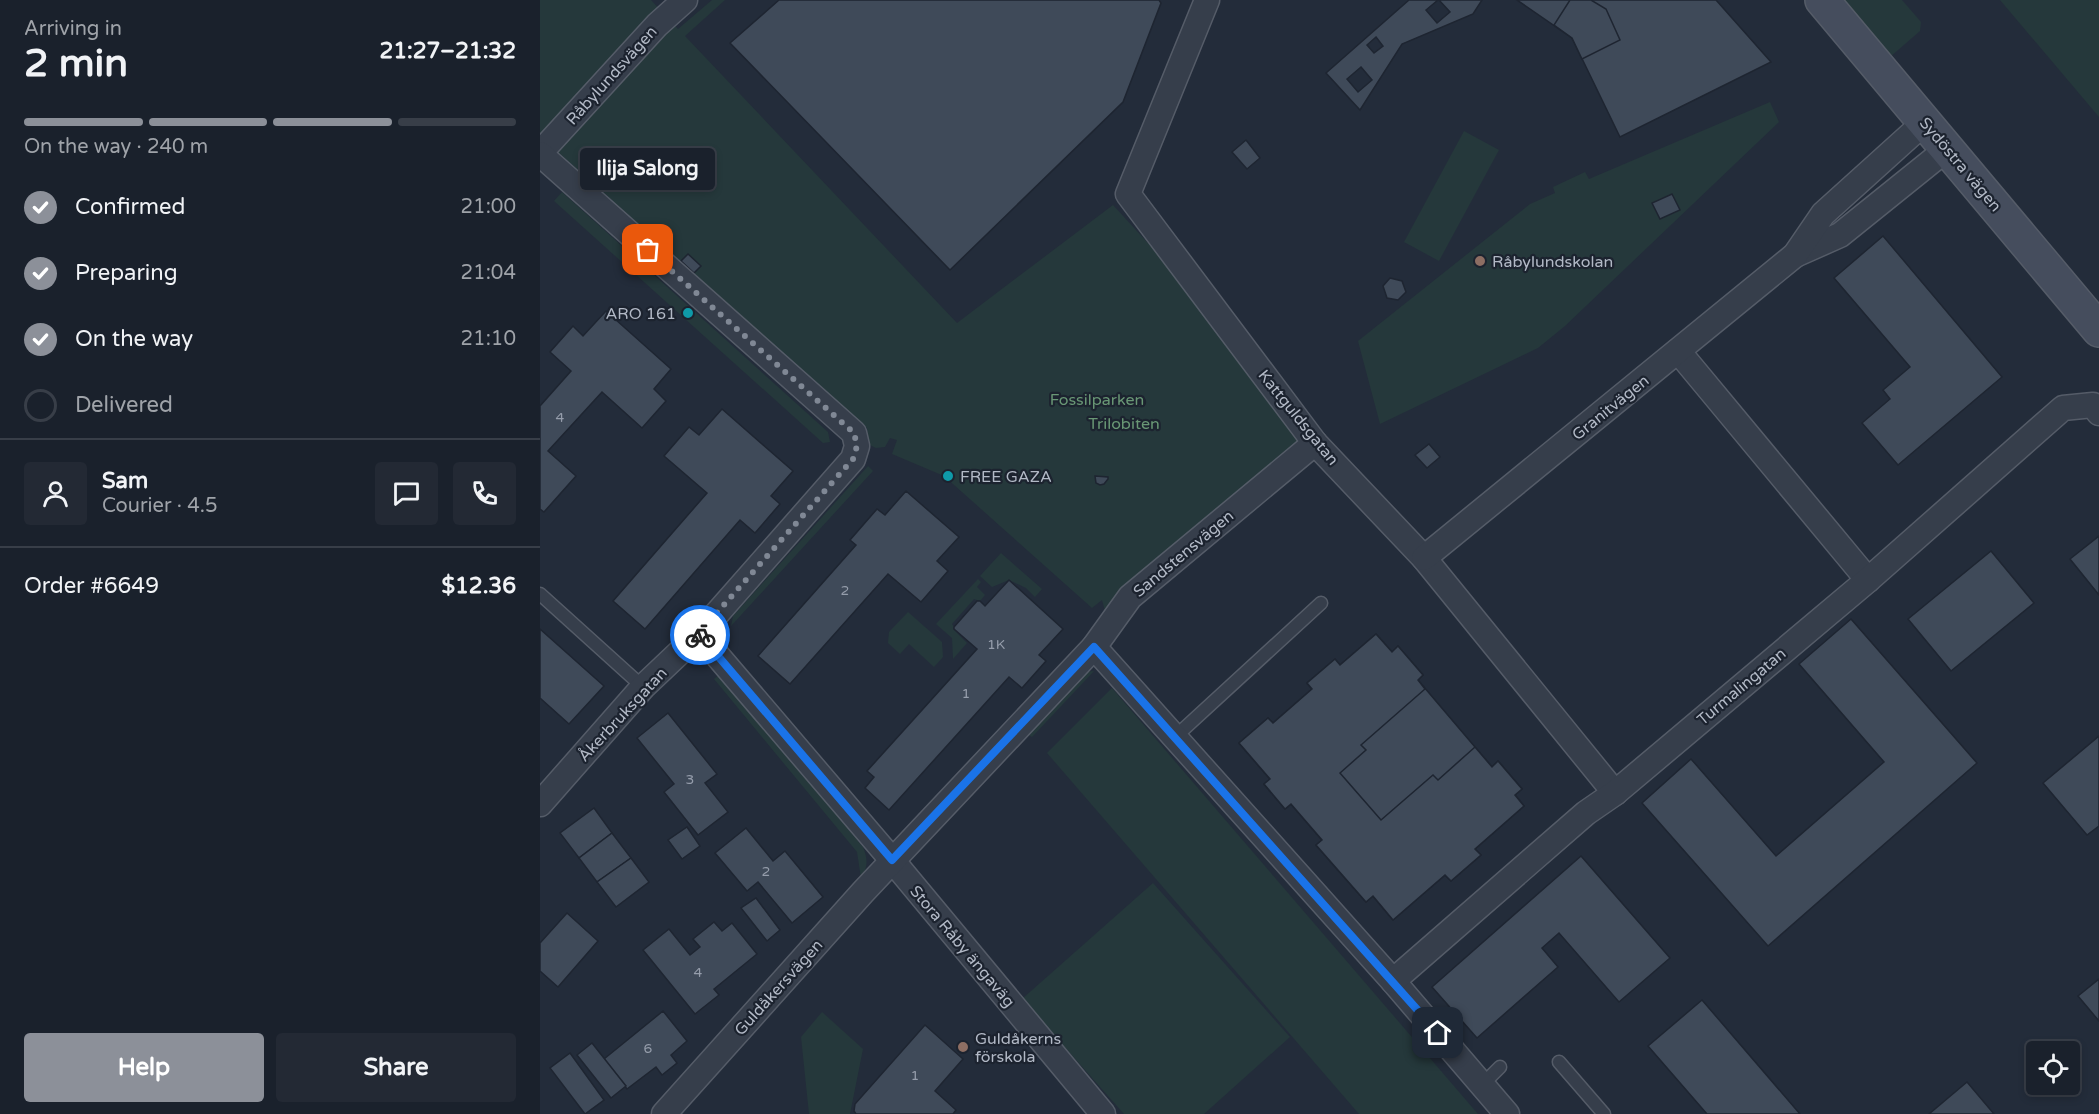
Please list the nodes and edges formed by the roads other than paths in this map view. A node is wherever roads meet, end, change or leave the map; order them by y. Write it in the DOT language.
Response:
graph roads {
  1 [pos="685,0"];
  2 [pos="1206,0"];
  3 [pos="1822,0"];
  4 [pos="1926,121"];
  5 [pos="1948,148"];
  6 [pos="540,154"];
  7 [pos="1795,255"];
  8 [pos="2099,330"];
  9 [pos="1678,351"];
  10 [pos="2096,409"];
  11 [pos="1315,443"];
  12 [pos="1424,558"];
  13 [pos="1868,580"];
  14 [pos="540,594"];
  15 [pos="1321,603"];
  16 [pos="699,634"];
  17 [pos="1094,647"];
  18 [pos="643,687"];
  19 [pos="1175,737"];
  20 [pos="1615,793"];
  21 [pos="540,804"];
  22 [pos="892,860"];
  23 [pos="1393,981"];
  24 [pos="1559,1062"];
  25 [pos="1500,1067"];
  26 [pos="1482,1085"];
  27 [pos="664,1114"];
  28 [pos="1103,1114"];
  29 [pos="1507,1114"];
  30 [pos="1604,1114"];
  1 -- 6 [label="street, Råbylundsvägen"];
  2 -- 11 [label="street, Kattguldsgatan"];
  3 -- 4 [label="main road, Sydöstra vägen"];
  4 -- 5 [label="main road, Sydöstra vägen"];
  4 -- 7 [label="street, Granitvägen"];
  5 -- 7 [label="street, Granitvägen"];
  5 -- 8 [label="main road, Sydöstra vägen"];
  6 -- 16 [label="street, Åkerbruksgatan"];
  7 -- 9 [label="street, Granitvägen"];
  9 -- 12 [label="street, Granitvägen"];
  9 -- 13 [label="street"];
  10 -- 13 [label="street, Turmalingatan"];
  11 -- 12 [label="street, Kattguldsgatan"];
  11 -- 17 [label="street, Sandstensvägen"];
  12 -- 20 [label="street, Kattguldsgatan"];
  13 -- 20 [label="street, Turmalingatan"];
  14 -- 18 [label="lane"];
  15 -- 19 [label="lane"];
  16 -- 18 [label="street, Åkerbruksgatan"];
  16 -- 22 [label="street"];
  17 -- 19 [label="street"];
  17 -- 22 [label="street, Sandstensvägen"];
  18 -- 21 [label="street, Åkerbruksgatan"];
  19 -- 23 [label="street"];
  20 -- 23 [label="street, Turmalingatan"];
  22 -- 27 [label="street, Guldåkersvägen"];
  22 -- 28 [label="street, Stora Råby ängaväg"];
  23 -- 26 [label="street"];
  24 -- 30 [label="lane"];
  25 -- 26 [label="lane"];
  26 -- 29 [label="street"];
}
